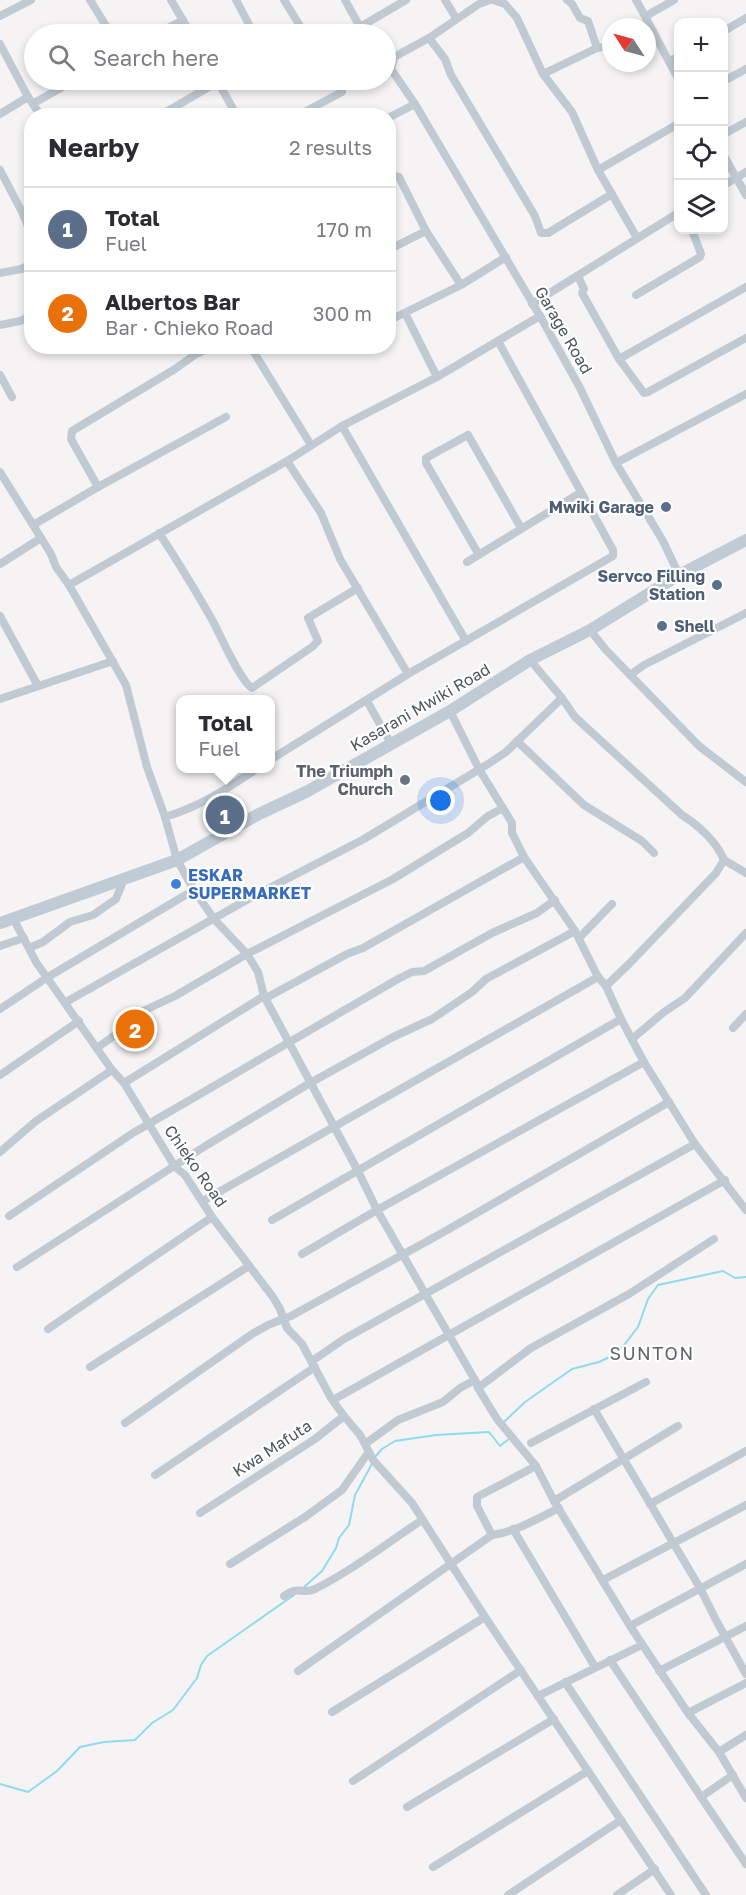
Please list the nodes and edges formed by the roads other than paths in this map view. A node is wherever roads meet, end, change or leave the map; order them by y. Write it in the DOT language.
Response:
graph roads {
  1 [pos="31,0"];
  2 [pos="90,0"];
  3 [pos="171,0"];
  4 [pos="236,0"];
  5 [pos="284,0"];
  6 [pos="345,0"];
  7 [pos="406,0"];
  8 [pos="445,0"];
  9 [pos="492,0"];
  10 [pos="567,0"];
  11 [pos="636,0"];
  12 [pos="674,0"];
  13 [pos="0,16"];
  14 [pos="646,16"];
  15 [pos="456,18"];
  16 [pos="746,18"];
  17 [pos="183,20"];
  18 [pos="105,24"];
  19 [pos="175,24"];
  20 [pos="185,24"];
  21 [pos="249,24"];
  22 [pos="299,24"];
  23 [pos="358,24"];
  24 [pos="372,24"];
  25 [pos="728,28"];
  26 [pos="429,38"];
  27 [pos="656,40"];
  28 [pos="0,44"];
  29 [pos="602,47"];
  30 [pos="597,48"];
  31 [pos="396,56"];
  32 [pos="674,59"];
  33 [pos="669,61"];
  34 [pos="746,69"];
  35 [pos="675,72"];
  36 [pos="543,74"];
  37 [pos="396,76"];
  38 [pos="728,78"];
  39 [pos="24,87"];
  40 [pos="25,90"];
  41 [pos="53,90"];
  42 [pos="202,90"];
  43 [pos="224,90"];
  44 [pos="341,90"];
  45 [pos="31,100"];
  46 [pos="415,104"];
  47 [pos="36,108"];
  48 [pos="172,108"];
  49 [pos="233,108"];
  50 [pos="312,108"];
  51 [pos="0,114"];
  52 [pos="396,114"];
  53 [pos="746,122"];
  54 [pos="675,126"];
  55 [pos="728,131"];
  56 [pos="728,164"];
  57 [pos="0,170"];
  58 [pos="598,170"];
  59 [pos="746,172"];
  60 [pos="396,176"];
  61 [pos="736,178"];
  62 [pos="728,182"];
  63 [pos="612,194"];
  64 [pos="746,195"];
  65 [pos="674,215"];
  66 [pos="24,217"];
  67 [pos="426,231"];
  68 [pos="696,234"];
  69 [pos="637,238"];
  70 [pos="396,246"];
  71 [pos="506,257"];
  72 [pos="24,268"];
  73 [pos="0,273"];
  74 [pos="578,276"];
  75 [pos="461,285"];
  76 [pos="746,287"];
  77 [pos="636,295"];
  78 [pos="532,304"];
  79 [pos="405,313"];
  80 [pos="540,316"];
  81 [pos="396,317"];
  82 [pos="24,319"];
  83 [pos="0,325"];
  84 [pos="746,338"];
  85 [pos="498,341"];
  86 [pos="196,354"];
  87 [pos="255,354"];
  88 [pos="619,359"];
  89 [pos="0,375"];
  90 [pos="437,377"];
  91 [pos="746,394"];
  92 [pos="12,397"];
  93 [pos="226,417"];
  94 [pos="342,426"];
  95 [pos="311,445"];
  96 [pos="287,461"];
  97 [pos="616,463"];
  98 [pos="0,472"];
  99 [pos="98,487"];
  100 [pos="580,493"];
  101 [pos="33,525"];
  102 [pos="521,528"];
  103 [pos="159,533"];
  104 [pos="41,538"];
  105 [pos="746,540"];
  106 [pos="479,555"];
  107 [pos="467,562"];
  108 [pos="0,564"];
  109 [pos="679,574"];
  110 [pos="69,585"];
  111 [pos="358,588"];
  112 [pos="746,613"];
  113 [pos="0,616"];
  114 [pos="590,630"];
  115 [pos="466,641"];
  116 [pos="530,660"];
  117 [pos="113,662"];
  118 [pos="408,674"];
  119 [pos="630,675"];
  120 [pos="38,686"];
  121 [pos="562,698"];
  122 [pos="0,699"];
  123 [pos="367,701"];
  124 [pos="450,711"];
  125 [pos="517,741"];
  126 [pos="390,744"];
  127 [pos="275,757"];
  128 [pos="746,766"];
  129 [pos="479,769"];
  130 [pos="250,773"];
  131 [pos="738,774"];
  132 [pos="746,782"];
  133 [pos="503,808"];
  134 [pos="165,817"];
  135 [pos="654,853"];
  136 [pos="524,857"];
  137 [pos="177,860"];
  138 [pos="724,860"];
  139 [pos="746,873"];
  140 [pos="124,879"];
  141 [pos="194,890"];
  142 [pos="555,900"];
  143 [pos="612,904"];
  144 [pos="13,918"];
  145 [pos="214,919"];
  146 [pos="0,923"];
  147 [pos="746,933"];
  148 [pos="577,935"];
  149 [pos="24,939"];
  150 [pos="0,946"];
  151 [pos="29,948"];
  152 [pos="247,954"];
  153 [pos="48,977"];
  154 [pos="598,977"];
  155 [pos="606,986"];
  156 [pos="265,997"];
  157 [pos="66,1002"];
  158 [pos="0,1009"];
  159 [pos="746,1014"];
  160 [pos="621,1019"];
  161 [pos="79,1020"];
  162 [pos="733,1028"];
  163 [pos="632,1039"];
  164 [pos="288,1042"];
  165 [pos="97,1048"];
  166 [pos="644,1062"];
  167 [pos="112,1070"];
  168 [pos="0,1075"];
  169 [pos="124,1083"];
  170 [pos="310,1083"];
  171 [pos="669,1102"];
  172 [pos="149,1124"];
  173 [pos="333,1126"];
  174 [pos="696,1144"];
  175 [pos="0,1152"];
  176 [pos="175,1167"];
  177 [pos="358,1171"];
  178 [pos="725,1180"];
  179 [pos="203,1200"];
  180 [pos="376,1210"];
  181 [pos="746,1210"];
  182 [pos="9,1216"];
  183 [pos="212,1217"];
  184 [pos="272,1220"];
  185 [pos="714,1239"];
  186 [pos="402,1253"];
  187 [pos="302,1254"];
  188 [pos="249,1266"];
  189 [pos="17,1267"];
  190 [pos="425,1294"];
  191 [pos="282,1319"];
  192 [pos="48,1329"];
  193 [pos="449,1334"];
  194 [pos="314,1364"];
  195 [pos="90,1367"];
  196 [pos="646,1382"];
  197 [pos="476,1384"];
  198 [pos="333,1400"];
  199 [pos="594,1409"];
  200 [pos="344,1416"];
  201 [pos="125,1423"];
  202 [pos="678,1426"];
  203 [pos="531,1443"];
  204 [pos="746,1451"];
  205 [pos="370,1455"];
  206 [pos="623,1460"];
  207 [pos="536,1466"];
  208 [pos="155,1474"];
  209 [pos="556,1504"];
  210 [pos="650,1504"];
  211 [pos="746,1505"];
  212 [pos="200,1513"];
  213 [pos="422,1520"];
  214 [pos="513,1528"];
  215 [pos="492,1535"];
  216 [pos="674,1542"];
  217 [pos="230,1564"];
  218 [pos="451,1564"];
  219 [pos="746,1564"];
  220 [pos="603,1580"];
  221 [pos="700,1588"];
  222 [pos="285,1596"];
  223 [pos="485,1617"];
  224 [pos="630,1626"];
  225 [pos="746,1626"];
  226 [pos="725,1637"];
  227 [pos="642,1645"];
  228 [pos="610,1660"];
  229 [pos="595,1667"];
  230 [pos="521,1670"];
  231 [pos="298,1671"];
  232 [pos="659,1671"];
  233 [pos="746,1674"];
  234 [pos="565,1682"];
  235 [pos="746,1683"];
  236 [pos="538,1696"];
  237 [pos="332,1712"];
  238 [pos="688,1713"];
  239 [pos="554,1719"];
  240 [pos="746,1735"];
  241 [pos="719,1752"];
  242 [pos="588,1771"];
  243 [pos="733,1775"];
  244 [pos="353,1781"];
  245 [pos="745,1796"];
  246 [pos="701,1797"];
  247 [pos="407,1807"];
  248 [pos="621,1820"];
  249 [pos="746,1864"];
  250 [pos="433,1867"];
  251 [pos="655,1869"];
  252 [pos="508,1895"];
  253 [pos="617,1895"];
  254 [pos="671,1895"];
  255 [pos="706,1895"];
  1 -- 13 [label="street"];
  2 -- 18 [label="street"];
  3 -- 17 [label="street"];
  4 -- 21 [label="street"];
  5 -- 22 [label="street"];
  6 -- 23 [label="street"];
  7 -- 24 [label="street"];
  8 -- 15 [label="street"];
  9 -- 15 [label="street"];
  9 -- 36 [label="street"];
  10 -- 30 [label="street"];
  11 -- 14 [label="street"];
  12 -- 14 [label="street"];
  15 -- 26 [label="street"];
  16 -- 25 [label="street"];
  17 -- 19 [label="street"];
  17 -- 20 [label="street"];
  26 -- 31 [label="street"];
  26 -- 63 [label="street"];
  27 -- 33 [label="street"];
  28 -- 39 [label="street"];
  29 -- 30 [label="street"];
  30 -- 36 [label="street"];
  32 -- 33 [label="street"];
  33 -- 35 [label="street"];
  34 -- 38 [label="street"];
  36 -- 58 [label="street"];
  37 -- 46 [label="street, Garage Road"];
  40 -- 45 [label="street"];
  41 -- 45 [label="street"];
  42 -- 48 [label="street"];
  43 -- 49 [label="street"];
  44 -- 50 [label="street"];
  45 -- 47 [label="street"];
  45 -- 51 [label="street"];
  46 -- 52 [label="street"];
  46 -- 71 [label="street, Garage Road"];
  53 -- 55 [label="street"];
  54 -- 58 [label="street"];
  56 -- 61 [label="street"];
  57 -- 66 [label="street"];
  58 -- 63 [label="street"];
  59 -- 61 [label="street"];
  60 -- 67 [label="street"];
  61 -- 62 [label="street"];
  61 -- 64 [label="street"];
  63 -- 69 [label="street"];
  65 -- 69 [label="street"];
  67 -- 70 [label="street"];
  67 -- 75 [label="street"];
  68 -- 77 [label="street"];
  69 -- 74 [label="street"];
  71 -- 75 [label="street"];
  71 -- 78 [label="street, Garage Road"];
  72 -- 73 [label="street"];
  74 -- 78 [label="street"];
  74 -- 88 [label="street"];
  75 -- 79 [label="street"];
  76 -- 88 [label="street"];
  78 -- 80 [label="street, Garage Road"];
  79 -- 81 [label="street"];
  79 -- 90 [label="street"];
  80 -- 85 [label="street"];
  80 -- 97 [label="street, Garage Road"];
  82 -- 83 [label="street"];
  84 -- 88 [label="street"];
  85 -- 90 [label="street"];
  85 -- 100 [label="street"];
  86 -- 99 [label="street"];
  87 -- 95 [label="street"];
  89 -- 92 [label="street"];
  90 -- 94 [label="street"];
  91 -- 97 [label="street"];
  93 -- 99 [label="street"];
  94 -- 95 [label="street"];
  94 -- 115 [label="street"];
  95 -- 96 [label="street"];
  96 -- 103 [label="street"];
  96 -- 111 [label="street"];
  97 -- 109 [label="street, Garage Road"];
  98 -- 101 [label="street"];
  99 -- 101 [label="street"];
  100 -- 102 [label="street"];
  100 -- 115 [label="street"];
  101 -- 104 [label="street"];
  102 -- 106 [label="street"];
  102 -- 106 [label="street"];
  103 -- 110 [label="street"];
  103 -- 111 [label="street"];
  104 -- 108 [label="street"];
  104 -- 110 [label="street"];
  105 -- 109 [label="main road, Kasarani Mwiki Road"];
  106 -- 107 [label="street"];
  109 -- 114 [label="main road, Kasarani Mwiki Road"];
  110 -- 117 [label="street"];
  111 -- 118 [label="street"];
  112 -- 119 [label="street"];
  113 -- 120 [label="street"];
  114 -- 116 [label="main road, Kasarani Mwiki Road"];
  114 -- 119 [label="street"];
  115 -- 118 [label="street"];
  116 -- 121 [label="street"];
  116 -- 124 [label="main road, Kasarani Mwiki Road"];
  117 -- 120 [label="street"];
  117 -- 134 [label="street"];
  118 -- 123 [label="street"];
  119 -- 131 [label="street"];
  120 -- 122 [label="street"];
  121 -- 125 [label="street"];
  121 -- 138 [label="street"];
  123 -- 126 [label="street"];
  123 -- 127 [label="street"];
  124 -- 126 [label="main road, Kasarani Mwiki Road"];
  124 -- 129 [label="street"];
  125 -- 129 [label="street"];
  125 -- 135 [label="street"];
  126 -- 137 [label="main road, Kasarani Mwiki Road"];
  128 -- 131 [label="street"];
  129 -- 133 [label="street"];
  129 -- 145 [label="street"];
  130 -- 134 [label="street"];
  131 -- 132 [label="street"];
  133 -- 136 [label="street"];
  133 -- 152 [label="street"];
  134 -- 137 [label="street"];
  136 -- 142 [label="street"];
  136 -- 156 [label="street"];
  137 -- 140 [label="main road, Kasarani Mwiki Road"];
  137 -- 141 [label="street"];
  138 -- 139 [label="street"];
  138 -- 155 [label="street"];
  140 -- 144 [label="main road, Kasarani Mwiki Road"];
  140 -- 151 [label="street"];
  141 -- 145 [label="street"];
  141 -- 153 [label="street"];
  142 -- 148 [label="street"];
  142 -- 164 [label="street"];
  143 -- 148 [label="street"];
  144 -- 146 [label="main road, Kasarani Mwiki Road"];
  144 -- 149 [label="street, Chieko Road"];
  145 -- 152 [label="street"];
  145 -- 157 [label="street"];
  147 -- 163 [label="street"];
  148 -- 154 [label="street"];
  148 -- 170 [label="street"];
  149 -- 150 [label="street"];
  149 -- 151 [label="street, Chieko Road"];
  151 -- 153 [label="street, Chieko Road"];
  152 -- 156 [label="street"];
  152 -- 165 [label="street"];
  153 -- 157 [label="street, Chieko Road"];
  153 -- 158 [label="street"];
  154 -- 155 [label="street"];
  154 -- 173 [label="street"];
  155 -- 160 [label="street"];
  156 -- 164 [label="street"];
  156 -- 169 [label="street"];
  157 -- 161 [label="street, Chieko Road"];
  159 -- 162 [label="street"];
  160 -- 163 [label="street"];
  160 -- 177 [label="street"];
  161 -- 165 [label="street, Chieko Road"];
  161 -- 168 [label="street"];
  163 -- 166 [label="street"];
  164 -- 170 [label="street"];
  164 -- 172 [label="street"];
  165 -- 167 [label="street, Chieko Road"];
  166 -- 171 [label="street"];
  166 -- 180 [label="street"];
  167 -- 169 [label="street, Chieko Road"];
  167 -- 175 [label="street"];
  169 -- 172 [label="street, Chieko Road"];
  170 -- 173 [label="street"];
  170 -- 176 [label="street"];
  171 -- 174 [label="street"];
  171 -- 186 [label="street"];
  172 -- 176 [label="street, Chieko Road"];
  172 -- 182 [label="street"];
  173 -- 177 [label="street"];
  173 -- 179 [label="street"];
  174 -- 178 [label="street"];
  174 -- 190 [label="street"];
  176 -- 179 [label="street, Chieko Road"];
  176 -- 189 [label="street"];
  177 -- 180 [label="street"];
  177 -- 184 [label="street"];
  178 -- 181 [label="street"];
  178 -- 193 [label="street"];
  179 -- 183 [label="street, Chieko Road"];
  180 -- 186 [label="street"];
  180 -- 187 [label="street"];
  183 -- 188 [label="street, Chieko Road"];
  183 -- 192 [label="street"];
  185 -- 197 [label="street"];
  186 -- 190 [label="street"];
  186 -- 191 [label="street"];
  188 -- 191 [label="street, Chieko Road"];
  188 -- 195 [label="street"];
  190 -- 193 [label="street"];
  190 -- 194 [label="street"];
  191 -- 194 [label="street, Chieko Road"];
  191 -- 201 [label="street"];
  193 -- 197 [label="street"];
  193 -- 198 [label="street"];
  194 -- 198 [label="street, Chieko Road"];
  194 -- 208 [label="street"];
  196 -- 199 [label="street"];
  197 -- 205 [label="street"];
  197 -- 207 [label="street"];
  198 -- 200 [label="street"];
  199 -- 203 [label="street"];
  199 -- 206 [label="street"];
  200 -- 205 [label="street"];
  200 -- 212 [label="street, Kwa Mafuta"];
  202 -- 206 [label="street"];
  204 -- 210 [label="street"];
  205 -- 213 [label="street"];
  205 -- 217 [label="street"];
  206 -- 209 [label="street"];
  206 -- 210 [label="street"];
  207 -- 209 [label="street"];
  207 -- 215 [label="street"];
  209 -- 214 [label="street"];
  209 -- 220 [label="street"];
  210 -- 216 [label="street"];
  211 -- 216 [label="street"];
  213 -- 218 [label="street"];
  213 -- 222 [label="street"];
  214 -- 215 [label="street"];
  214 -- 229 [label="street"];
  215 -- 218 [label="street"];
  216 -- 220 [label="street"];
  216 -- 221 [label="street"];
  218 -- 223 [label="street"];
  218 -- 231 [label="street"];
  219 -- 221 [label="street"];
  220 -- 224 [label="street"];
  221 -- 224 [label="street"];
  221 -- 226 [label="street"];
  223 -- 230 [label="street"];
  223 -- 237 [label="street"];
  224 -- 227 [label="street"];
  225 -- 226 [label="street"];
  226 -- 232 [label="street"];
  226 -- 233 [label="street"];
  227 -- 228 [label="street"];
  227 -- 232 [label="street"];
  228 -- 229 [label="street"];
  228 -- 246 [label="street"];
  229 -- 234 [label="street"];
  230 -- 236 [label="street"];
  230 -- 244 [label="street"];
  232 -- 238 [label="street"];
  234 -- 236 [label="street"];
  234 -- 255 [label="street"];
  235 -- 238 [label="street"];
  236 -- 239 [label="street"];
  238 -- 241 [label="street"];
  239 -- 242 [label="street"];
  239 -- 247 [label="street"];
  240 -- 241 [label="street"];
  241 -- 243 [label="street"];
  242 -- 248 [label="street"];
  242 -- 250 [label="street"];
  243 -- 245 [label="street"];
  243 -- 246 [label="street"];
  246 -- 249 [label="street"];
  248 -- 251 [label="street"];
  248 -- 252 [label="street"];
  251 -- 253 [label="street"];
  251 -- 254 [label="street"];
}
